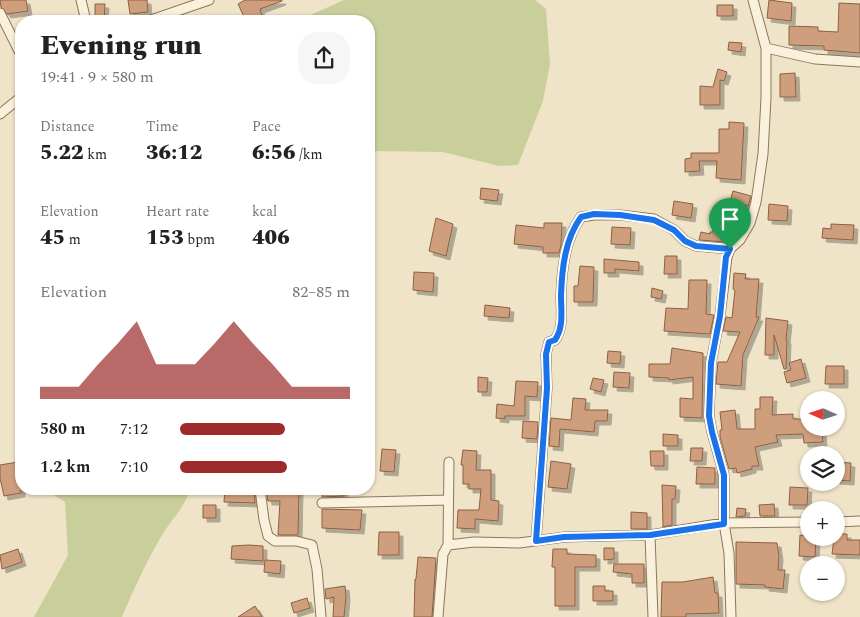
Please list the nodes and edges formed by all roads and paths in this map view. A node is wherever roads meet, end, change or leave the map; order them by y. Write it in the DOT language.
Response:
graph roads {
  1 [pos="81,0"];
  2 [pos="209,0"];
  3 [pos="753,0"];
  4 [pos="0,13"];
  5 [pos="85,15"];
  6 [pos="165,15"];
  7 [pos="15,43"];
  8 [pos="766,48"];
  9 [pos="860,62"];
  10 [pos="15,102"];
  11 [pos="0,114"];
  12 [pos="730,249"];
  13 [pos="449,462"];
  14 [pos="261,495"];
  15 [pos="448,500"];
  16 [pos="322,504"];
  17 [pos="860,521"];
  18 [pos="800,522"];
  19 [pos="845,522"];
  20 [pos="724,524"];
  21 [pos="650,535"];
  22 [pos="536,541"];
  23 [pos="448,545"];
  24 [pos="321,617"];
  25 [pos="438,617"];
  26 [pos="653,617"];
  27 [pos="731,617"];
  1 -- 5 [label="street"];
  2 -- 6 [label="street"];
  3 -- 8 [label="street"];
  4 -- 7 [label="street"];
  8 -- 9 [label="street"];
  8 -- 12 [label="street"];
  10 -- 11 [label="street"];
  12 -- 20 [label="street"];
  12 -- 22 [label="street"];
  13 -- 15 [label="street"];
  14 -- 24 [label="street"];
  15 -- 16 [label="street"];
  15 -- 23 [label="street"];
  17 -- 19 [label="street"];
  18 -- 20 [label="street"];
  20 -- 21 [label="street"];
  20 -- 27 [label="street"];
  21 -- 22 [label="street"];
  21 -- 26 [label="street"];
  22 -- 23 [label="street"];
  23 -- 25 [label="street"];
}
